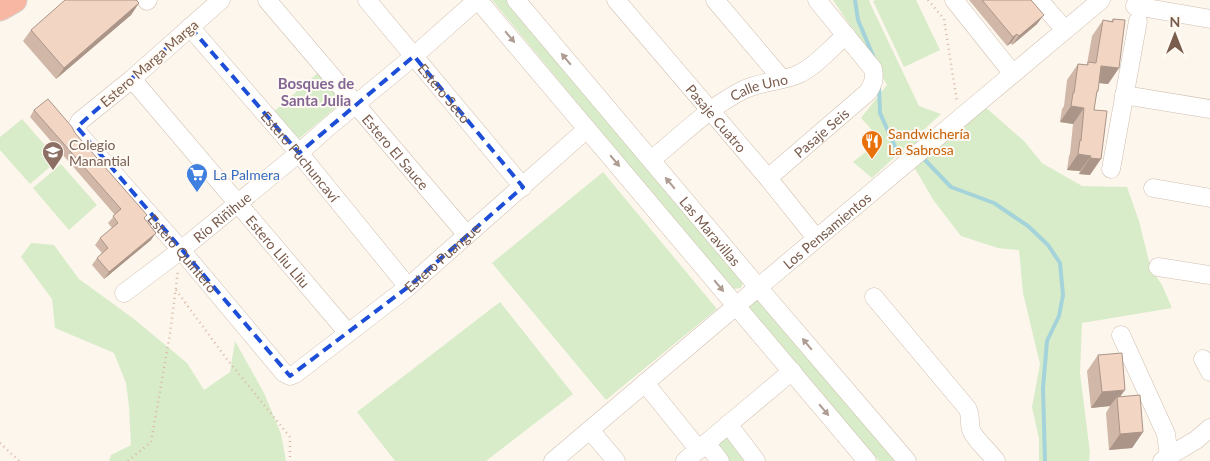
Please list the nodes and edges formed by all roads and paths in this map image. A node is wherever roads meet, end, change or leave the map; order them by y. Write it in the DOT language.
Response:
graph roads {
  1 [pos="14,0"];
  2 [pos="221,0"];
  3 [pos="267,0"];
  4 [pos="367,0"];
  5 [pos="478,0"];
  6 [pos="516,0"];
  7 [pos="616,0"];
  8 [pos="715,0"];
  9 [pos="817,0"];
  10 [pos="928,0"];
  11 [pos="954,0"];
  12 [pos="1039,0"];
  13 [pos="1101,0"];
  14 [pos="0,8"];
  15 [pos="1210,19"];
  16 [pos="190,27"];
  17 [pos="1065,30"];
  18 [pos="846,35"];
  19 [pos="414,56"];
  20 [pos="1013,74"];
  21 [pos="132,79"];
  22 [pos="782,79"];
  23 [pos="1124,95"];
  24 [pos="356,104"];
  25 [pos="1210,109"];
  26 [pos="710,111"];
  27 [pos="960,118"];
  28 [pos="77,127"];
  29 [pos="587,129"];
  30 [pos="299,153"];
  31 [pos="651,160"];
  32 [pos="1111,169"];
  33 [pos="768,178"];
  34 [pos="523,187"];
  35 [pos="1154,188"];
  36 [pos="1210,198"];
  37 [pos="238,203"];
  38 [pos="467,235"];
  39 [pos="816,238"];
  40 [pos="181,250"];
  41 [pos="1158,267"];
  42 [pos="1210,276"];
  43 [pos="408,286"];
  44 [pos="758,287"];
  45 [pos="176,290"];
  46 [pos="124,294"];
  47 [pos="874,297"];
  48 [pos="736,306"];
  49 [pos="348,333"];
  50 [pos="1120,335"];
  51 [pos="792,371"];
  52 [pos="290,376"];
  53 [pos="645,383"];
  54 [pos="728,424"];
  55 [pos="1210,428"];
  56 [pos="590,430"];
  57 [pos="0,442"];
  58 [pos="702,446"];
  59 [pos="1167,459"];
  60 [pos="19,461"];
  61 [pos="128,461"];
  62 [pos="290,461"];
  63 [pos="553,461"];
  64 [pos="616,461"];
  65 [pos="685,461"];
  66 [pos="720,461"];
  67 [pos="756,461"];
  68 [pos="867,461"];
  69 [pos="907,461"];
  70 [pos="996,461"];
  1 -- 14 [label="highway"];
  2 -- 16 [label="street, Estero Marga Marga"];
  3 -- 24 [label="street, Estero El Sauce"];
  4 -- 19 [label="street, Estero Seco"];
  5 -- 19 [label="street, Río Riñihue"];
  5 -- 29 [label="street, Las Maravillas, one-way"];
  31 -- 6 [label="street, Las Maravillas, one-way"];
  7 -- 26 [label="street, Pasaje Cuatro"];
  8 -- 22 [label="street"];
  9 -- 18 [label="street"];
  10 -- 27 [label="path"];
  11 -- 20 [label="street"];
  12 -- 17 [label="street"];
  13 -- 17 [label="street, Los Pensamientos"];
  15 -- 23 [label="street"];
  16 -- 21 [label="street, Estero Marga Marga"];
  16 -- 30 [label="street, Estero Puchuncaví"];
  17 -- 20 [label="street, Los Pensamientos"];
  18 -- 22 [label="street, Calle Uno"];
  18 -- 33 [label="street, Pasaje Seis"];
  19 -- 24 [label="street, Río Riñihue"];
  19 -- 34 [label="street, Estero Seco"];
  20 -- 27 [label="street, Los Pensamientos"];
  21 -- 28 [label="street, Estero Marga Marga"];
  21 -- 37 [label="street, Estero Lliu Lliu"];
  22 -- 26 [label="street, Calle Uno"];
  23 -- 25 [label="street"];
  23 -- 32 [label="street"];
  24 -- 30 [label="street, Río Riñihue"];
  24 -- 38 [label="street, Estero El Sauce"];
  26 -- 31 [label="street, Calle Uno"];
  26 -- 33 [label="street, Pasaje Cuatro"];
  27 -- 39 [label="street, Los Pensamientos"];
  28 -- 40 [label="street, Estero Quintero"];
  29 -- 34 [label="street, Estero Puangue"];
  29 -- 48 [label="street, Las Maravillas, one-way"];
  30 -- 37 [label="street, Río Riñihue"];
  30 -- 43 [label="street, Estero Puchuncaví"];
  44 -- 31 [label="street, Las Maravillas, one-way"];
  33 -- 39 [label="street, Pasaje Cuatro"];
  34 -- 38 [label="street, Estero Puangue"];
  35 -- 36 [label="street"];
  37 -- 40 [label="street, Río Riñihue"];
  37 -- 49 [label="street, Estero Lliu Lliu"];
  38 -- 43 [label="street, Estero Puangue"];
  39 -- 44 [label="street, Los Pensamientos"];
  40 -- 45 [label="path"];
  40 -- 46 [label="street, Río Riñihue"];
  40 -- 52 [label="street, Estero Quintero"];
  41 -- 42 [label="street"];
  43 -- 49 [label="street, Estero Puangue"];
  44 -- 48 [label="street, Los Pensamientos"];
  69 -- 44 [label="street, Las Maravillas, one-way"];
  45 -- 61 [label="path"];
  45 -- 62 [label="path"];
  47 -- 70 [label="street"];
  48 -- 51 [label="street, Las Maravillas"];
  48 -- 53 [label="street, Los Pensamientos"];
  49 -- 52 [label="street, Estero Puangue"];
  50 -- 59 [label="street"];
  51 -- 54 [label="street"];
  51 -- 68 [label="street, Las Maravillas, one-way"];
  53 -- 56 [label="street, Los Pensamientos"];
  53 -- 58 [label="street"];
  54 -- 58 [label="street"];
  54 -- 67 [label="street"];
  55 -- 59 [label="street"];
  56 -- 63 [label="street, Los Pensamientos"];
  56 -- 64 [label="street"];
  57 -- 60 [label="path"];
  58 -- 65 [label="street"];
  58 -- 66 [label="street"];
}
